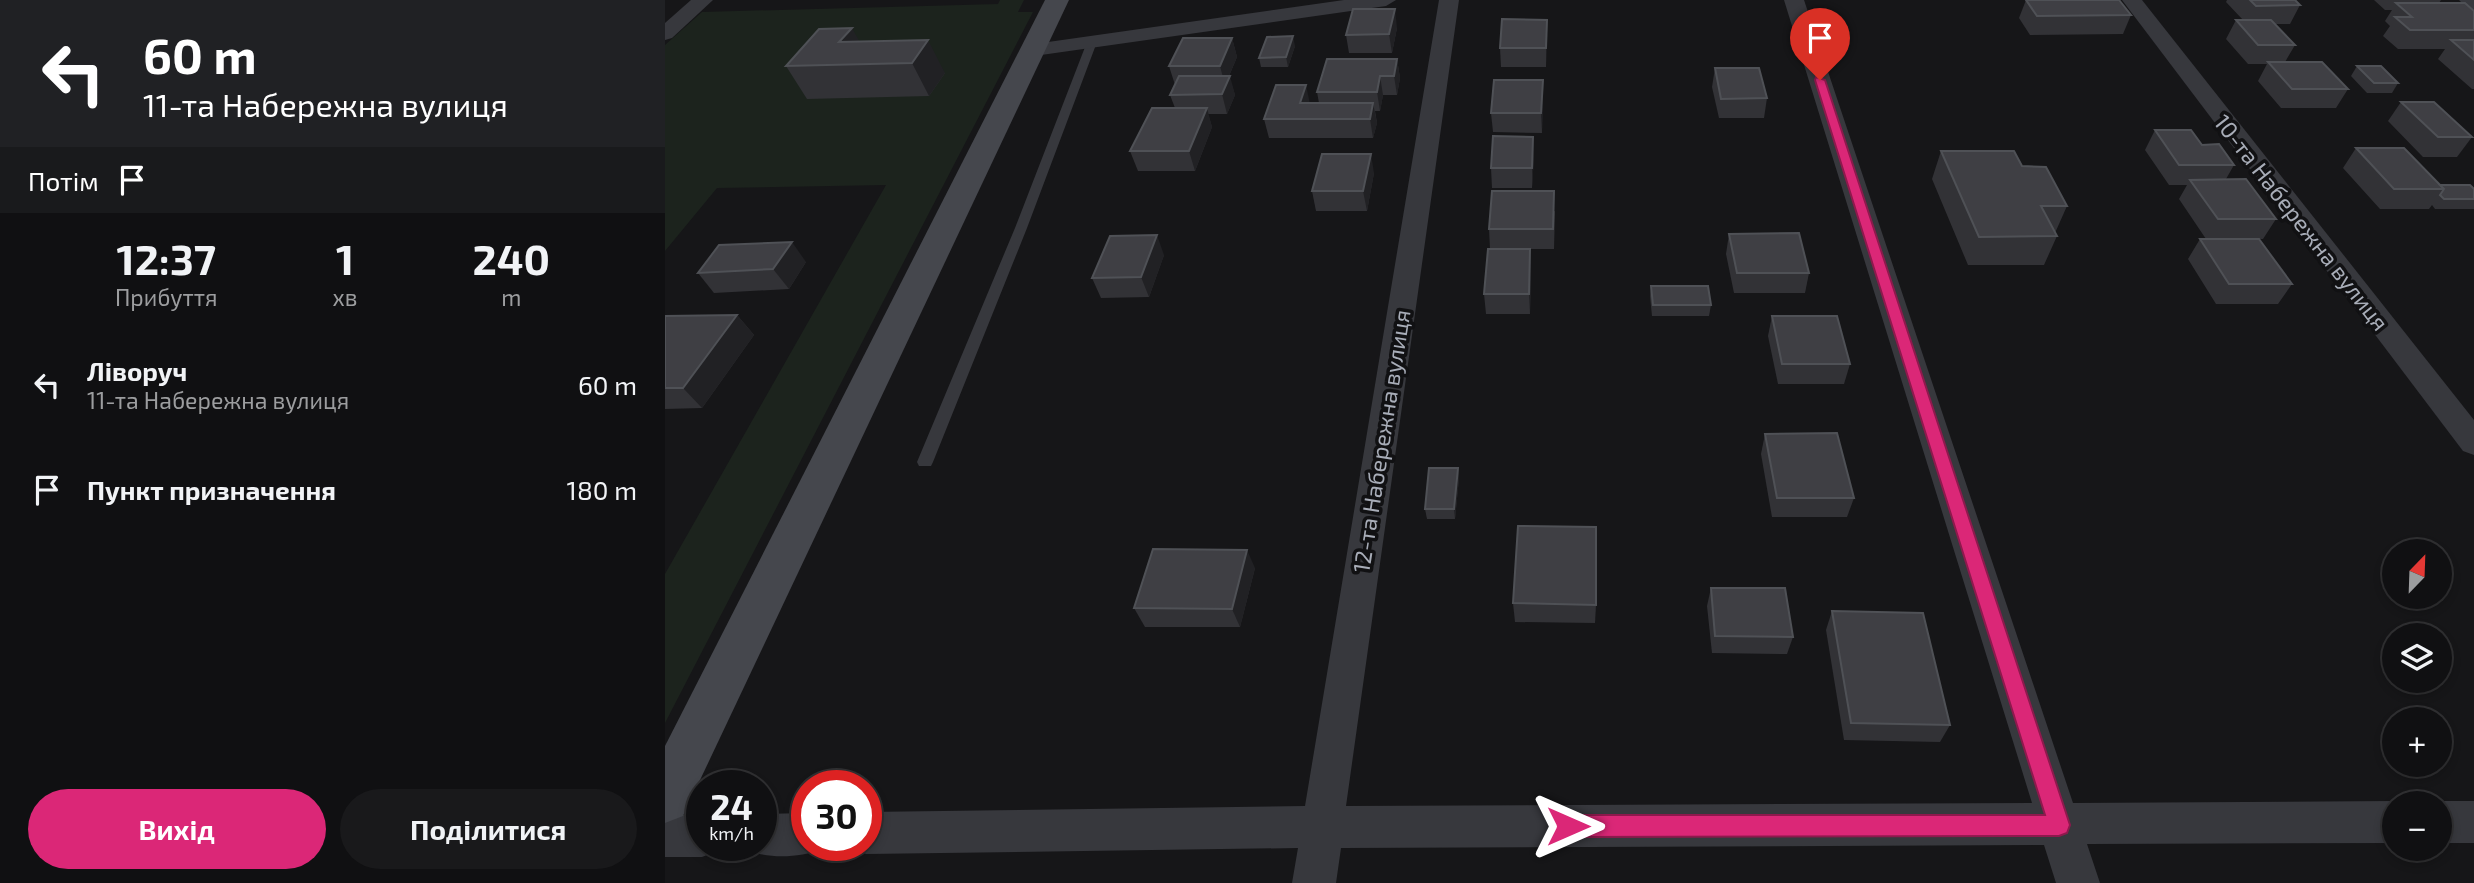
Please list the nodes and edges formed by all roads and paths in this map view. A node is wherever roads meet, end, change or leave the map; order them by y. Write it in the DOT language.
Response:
graph roads {
  1 [pos="703,0"];
  2 [pos="1057,0"];
  3 [pos="1385,0"];
  4 [pos="1449,0"];
  5 [pos="1794,0"];
  6 [pos="2132,0"];
  7 [pos="2469,0"];
  8 [pos="2474,4"];
  9 [pos="665,34"];
  10 [pos="1092,42"];
  11 [pos="1034,50"];
  12 [pos="2474,443"];
  13 [pos="925,462"];
  14 [pos="667,789"];
  15 [pos="2474,821"];
  16 [pos="2382,822"];
  17 [pos="2452,822"];
  18 [pos="2059,825"];
  19 [pos="1322,827"];
  20 [pos="882,833"];
  21 [pos="665,836"];
  22 [pos="686,836"];
  23 [pos="1314,883"];
  24 [pos="2078,883"];
  1 -- 9 [label="street"];
  2 -- 11 [label="street"];
  3 -- 10 [label="street"];
  4 -- 19 [label="street, 12-та Набережна вулиця"];
  5 -- 18 [label="street"];
  6 -- 12 [label="street, 10-та Набережна вулиця"];
  7 -- 8 [label="street"];
  10 -- 11 [label="street"];
  10 -- 13 [label="lane"];
  11 -- 14 [label="street"];
  15 -- 17 [label="street"];
  16 -- 18 [label="street"];
  18 -- 19 [label="street"];
  18 -- 24 [label="street"];
  19 -- 20 [label="street"];
  19 -- 23 [label="street, 12-та Набережна вулиця"];
  21 -- 22 [label="street"];
}
